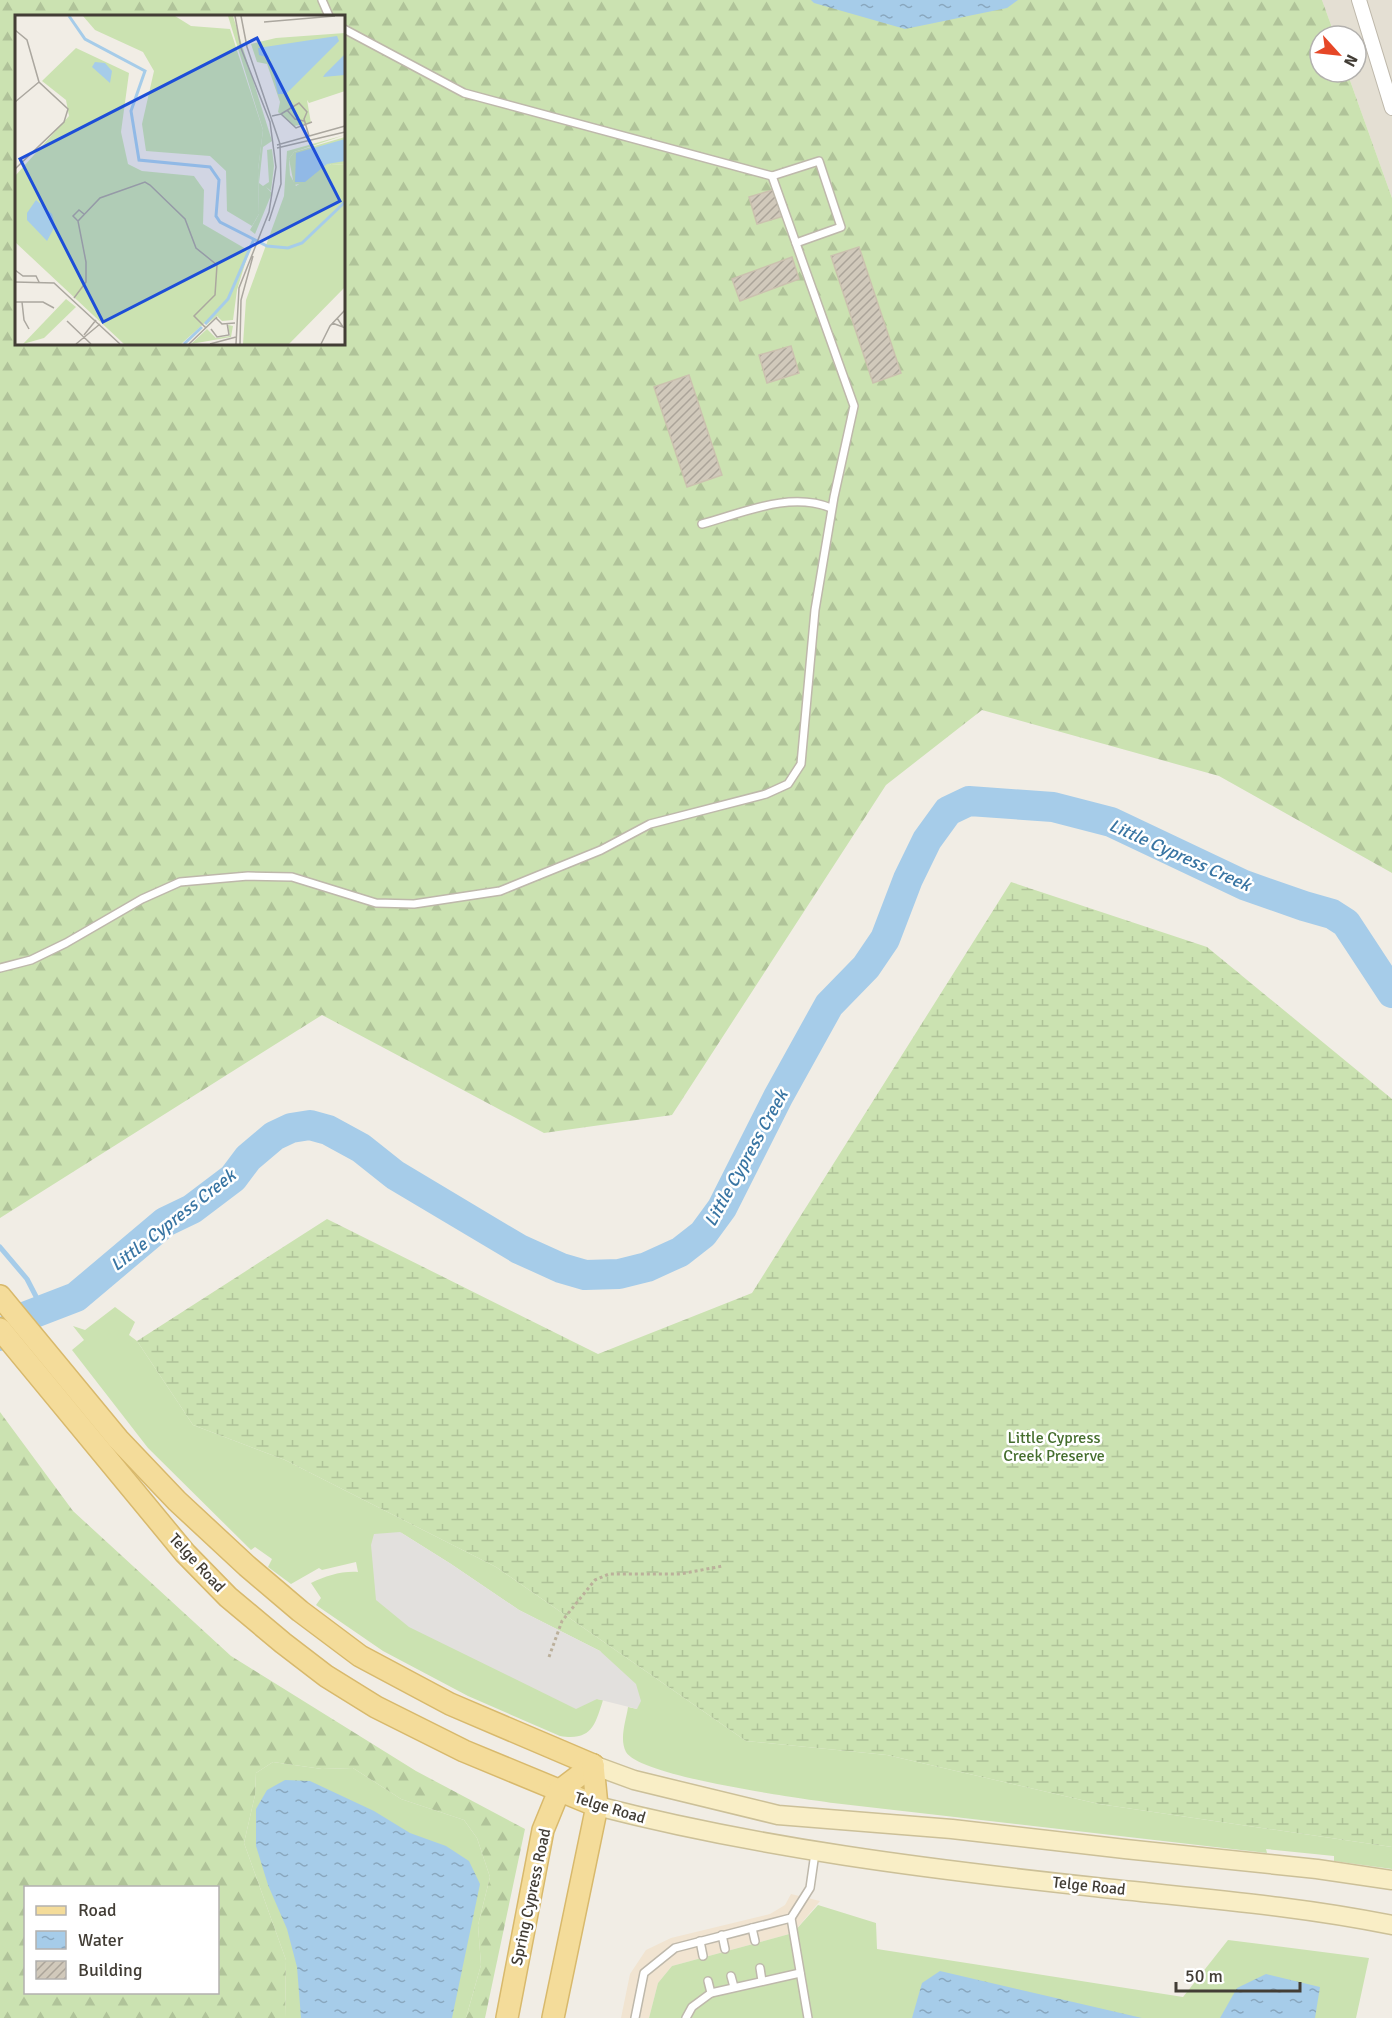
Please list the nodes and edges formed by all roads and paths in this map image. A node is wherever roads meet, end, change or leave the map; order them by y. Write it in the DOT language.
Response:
graph roads {
  1 [pos="322,0"];
  2 [pos="1359,0"];
  3 [pos="329,15"];
  4 [pos="345,30"];
  5 [pos="1392,108"];
  6 [pos="772,176"];
  7 [pos="796,243"];
  8 [pos="831,508"];
  9 [pos="702,524"];
  10 [pos="0,968"];
  11 [pos="4,1301"];
  12 [pos="0,1329"];
  13 [pos="723,1566"];
  14 [pos="549,1657"];
  15 [pos="593,1765"];
  16 [pos="559,1791"];
  17 [pos="597,1806"];
  18 [pos="815,1851"];
  19 [pos="1392,1880"];
  20 [pos="791,1918"];
  21 [pos="1392,1925"];
  22 [pos="753,1928"];
  23 [pos="722,1935"];
  24 [pos="700,1941"];
  25 [pos="755,1941"];
  26 [pos="725,1949"];
  27 [pos="703,1956"];
  28 [pos="760,1968"];
  29 [pos="800,1973"];
  30 [pos="731,1976"];
  31 [pos="708,1981"];
  32 [pos="762,1981"];
  33 [pos="734,1987"];
  34 [pos="711,1993"];
  35 [pos="507,2018"];
  36 [pos="553,2018"];
  37 [pos="635,2018"];
  38 [pos="686,2018"];
  39 [pos="808,2018"];
  1 -- 3 [label="lane"];
  2 -- 5 [label="street"];
  4 -- 6 [label="lane"];
  6 -- 7 [label="lane"];
  6 -- 7 [label="lane"];
  7 -- 8 [label="lane"];
  8 -- 9 [label="lane"];
  8 -- 10 [label="lane"];
  11 -- 15 [label="main road, Telge Road"];
  12 -- 16 [label="main road, Telge Road"];
  13 -- 14 [label="path"];
  15 -- 16 [label="main road"];
  15 -- 17 [label="main road"];
  15 -- 19 [label="main road, Telge Road"];
  16 -- 17 [label="main road, Telge Road"];
  16 -- 35 [label="main road, Spring Cypress Road"];
  17 -- 18 [label="main road, Telge Road"];
  17 -- 36 [label="main road"];
  18 -- 20 [label="lane"];
  18 -- 21 [label="main road, Telge Road"];
  20 -- 22 [label="lane"];
  20 -- 29 [label="lane"];
  22 -- 23 [label="lane"];
  22 -- 25 [label="lane"];
  23 -- 24 [label="lane"];
  23 -- 26 [label="lane"];
  24 -- 27 [label="lane"];
  24 -- 37 [label="lane"];
  28 -- 32 [label="lane"];
  29 -- 32 [label="lane"];
  29 -- 39 [label="lane"];
  30 -- 33 [label="lane"];
  31 -- 34 [label="lane"];
  32 -- 33 [label="lane"];
  33 -- 34 [label="lane"];
  34 -- 38 [label="lane"];
}
